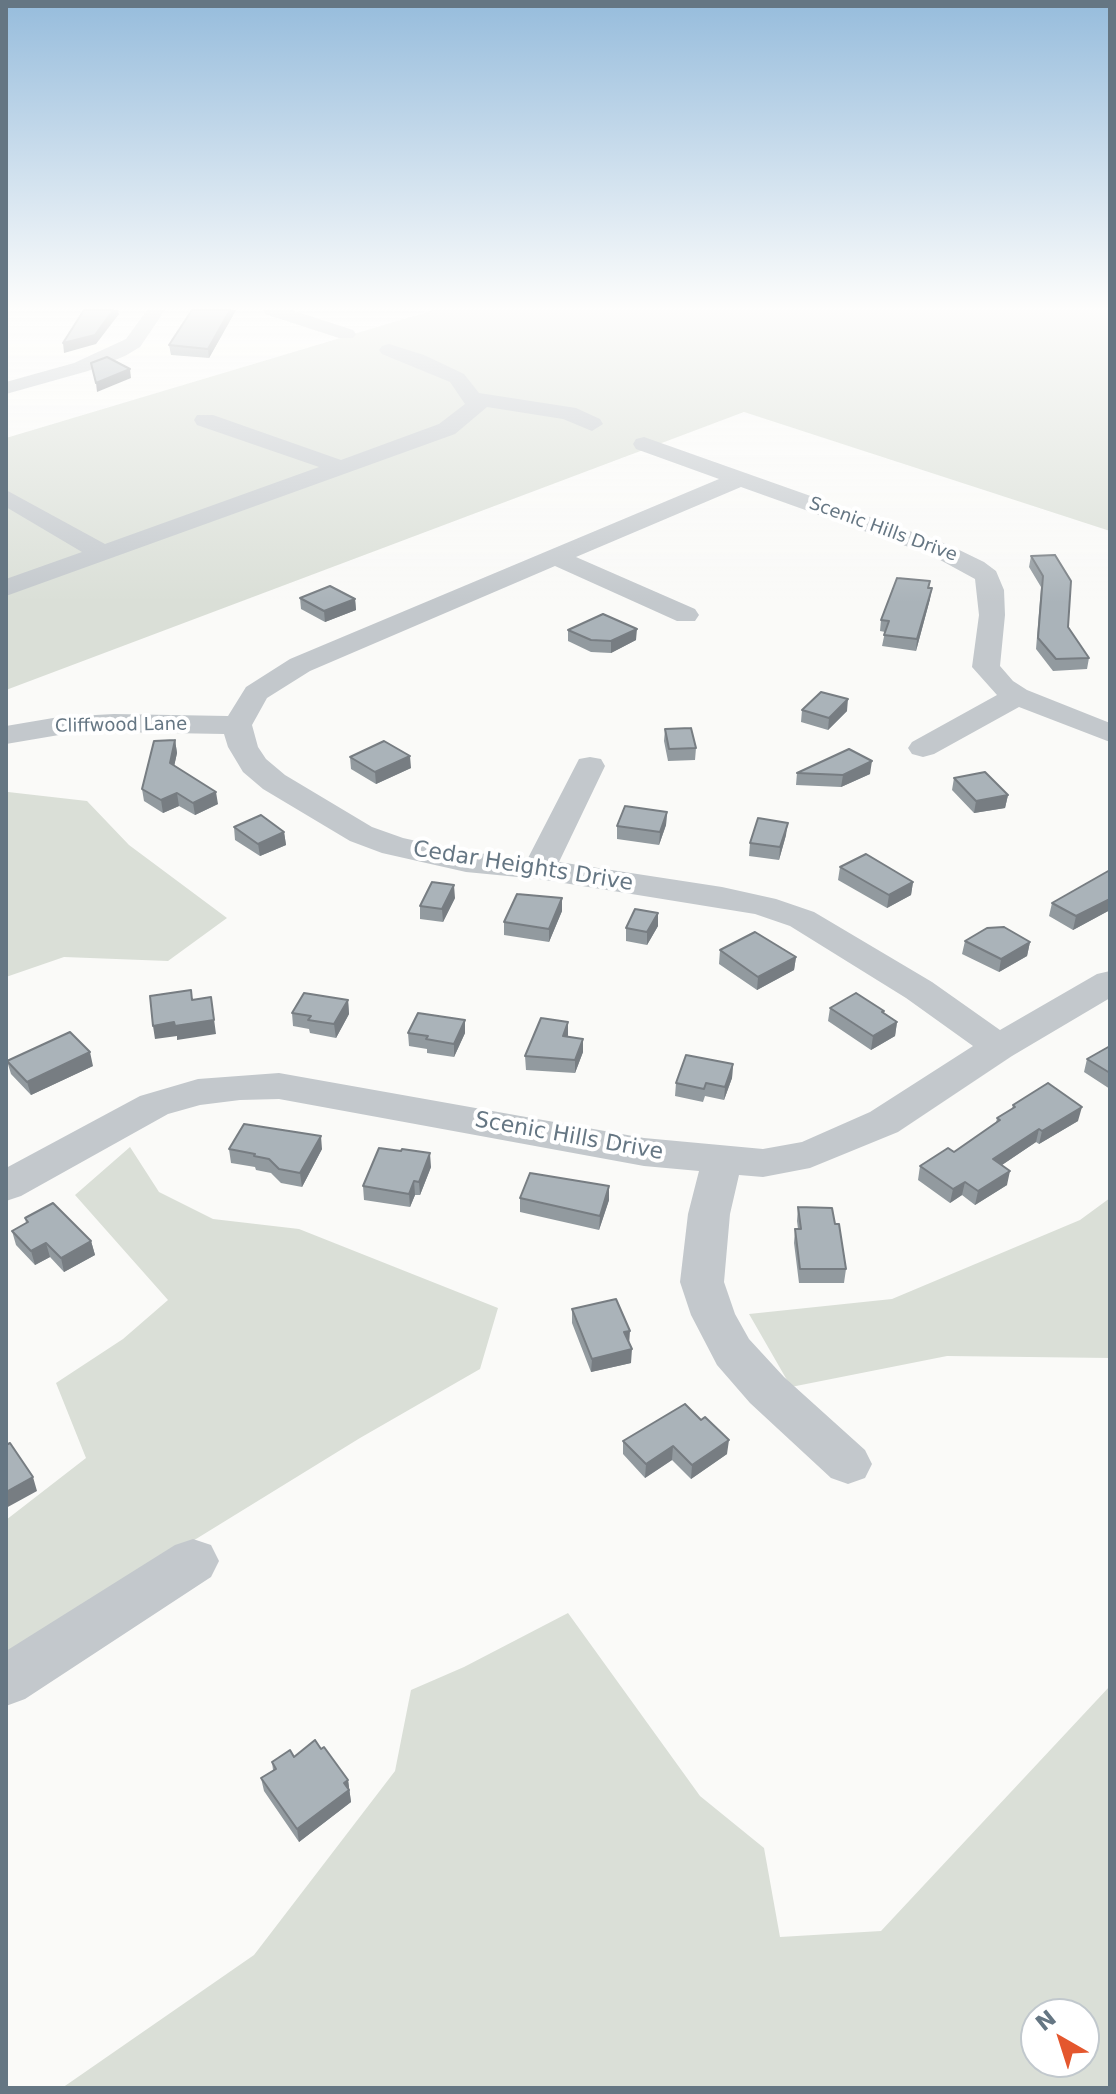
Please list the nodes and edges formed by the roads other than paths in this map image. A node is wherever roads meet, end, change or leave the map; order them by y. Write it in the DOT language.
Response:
graph roads {
  1 [pos="474,408"];
  2 [pos="534,408"];
  3 [pos="205,420"];
  4 [pos="592,424"];
  5 [pos="644,444"];
  6 [pos="340,467"];
  7 [pos="741,478"];
  8 [pos="6,497"];
  9 [pos="102,553"];
  10 [pos="558,558"];
  11 [pos="6,588"];
  12 [pos="686,615"];
  13 [pos="1017,696"];
  14 [pos="237,725"];
  15 [pos="1110,733"];
  16 [pos="6,735"];
  17 [pos="923,748"];
  18 [pos="590,766"];
  19 [pos="539,869"];
  20 [pos="1110,982"];
  21 [pos="999,1047"];
  22 [pos="722,1162"];
  23 [pos="6,1186"];
  24 [pos="848,1464"];
  25 [pos="193,1561"];
  26 [pos="6,1681"];
  1 -- 6 [label="street"];
  2 -- 4 [label="street"];
  3 -- 6 [label="street"];
  5 -- 7 [label="street, Scenic Hills Drive"];
  6 -- 9 [label="street"];
  7 -- 10 [label="street"];
  7 -- 13 [label="street, Scenic Hills Drive"];
  8 -- 9 [label="street"];
  9 -- 11 [label="street"];
  10 -- 12 [label="street"];
  10 -- 14 [label="street"];
  13 -- 15 [label="street, Scenic Hills Drive"];
  13 -- 17 [label="street"];
  14 -- 16 [label="street, Cliffwood Lane"];
  14 -- 19 [label="street, Cedar Heights Drive"];
  18 -- 19 [label="street"];
  19 -- 21 [label="street, Cedar Heights Drive"];
  20 -- 21 [label="street, Scenic Hills Drive"];
  21 -- 22 [label="street, Scenic Hills Drive"];
  22 -- 23 [label="street, Scenic Hills Drive"];
  22 -- 24 [label="street"];
  25 -- 26 [label="street"];
}
